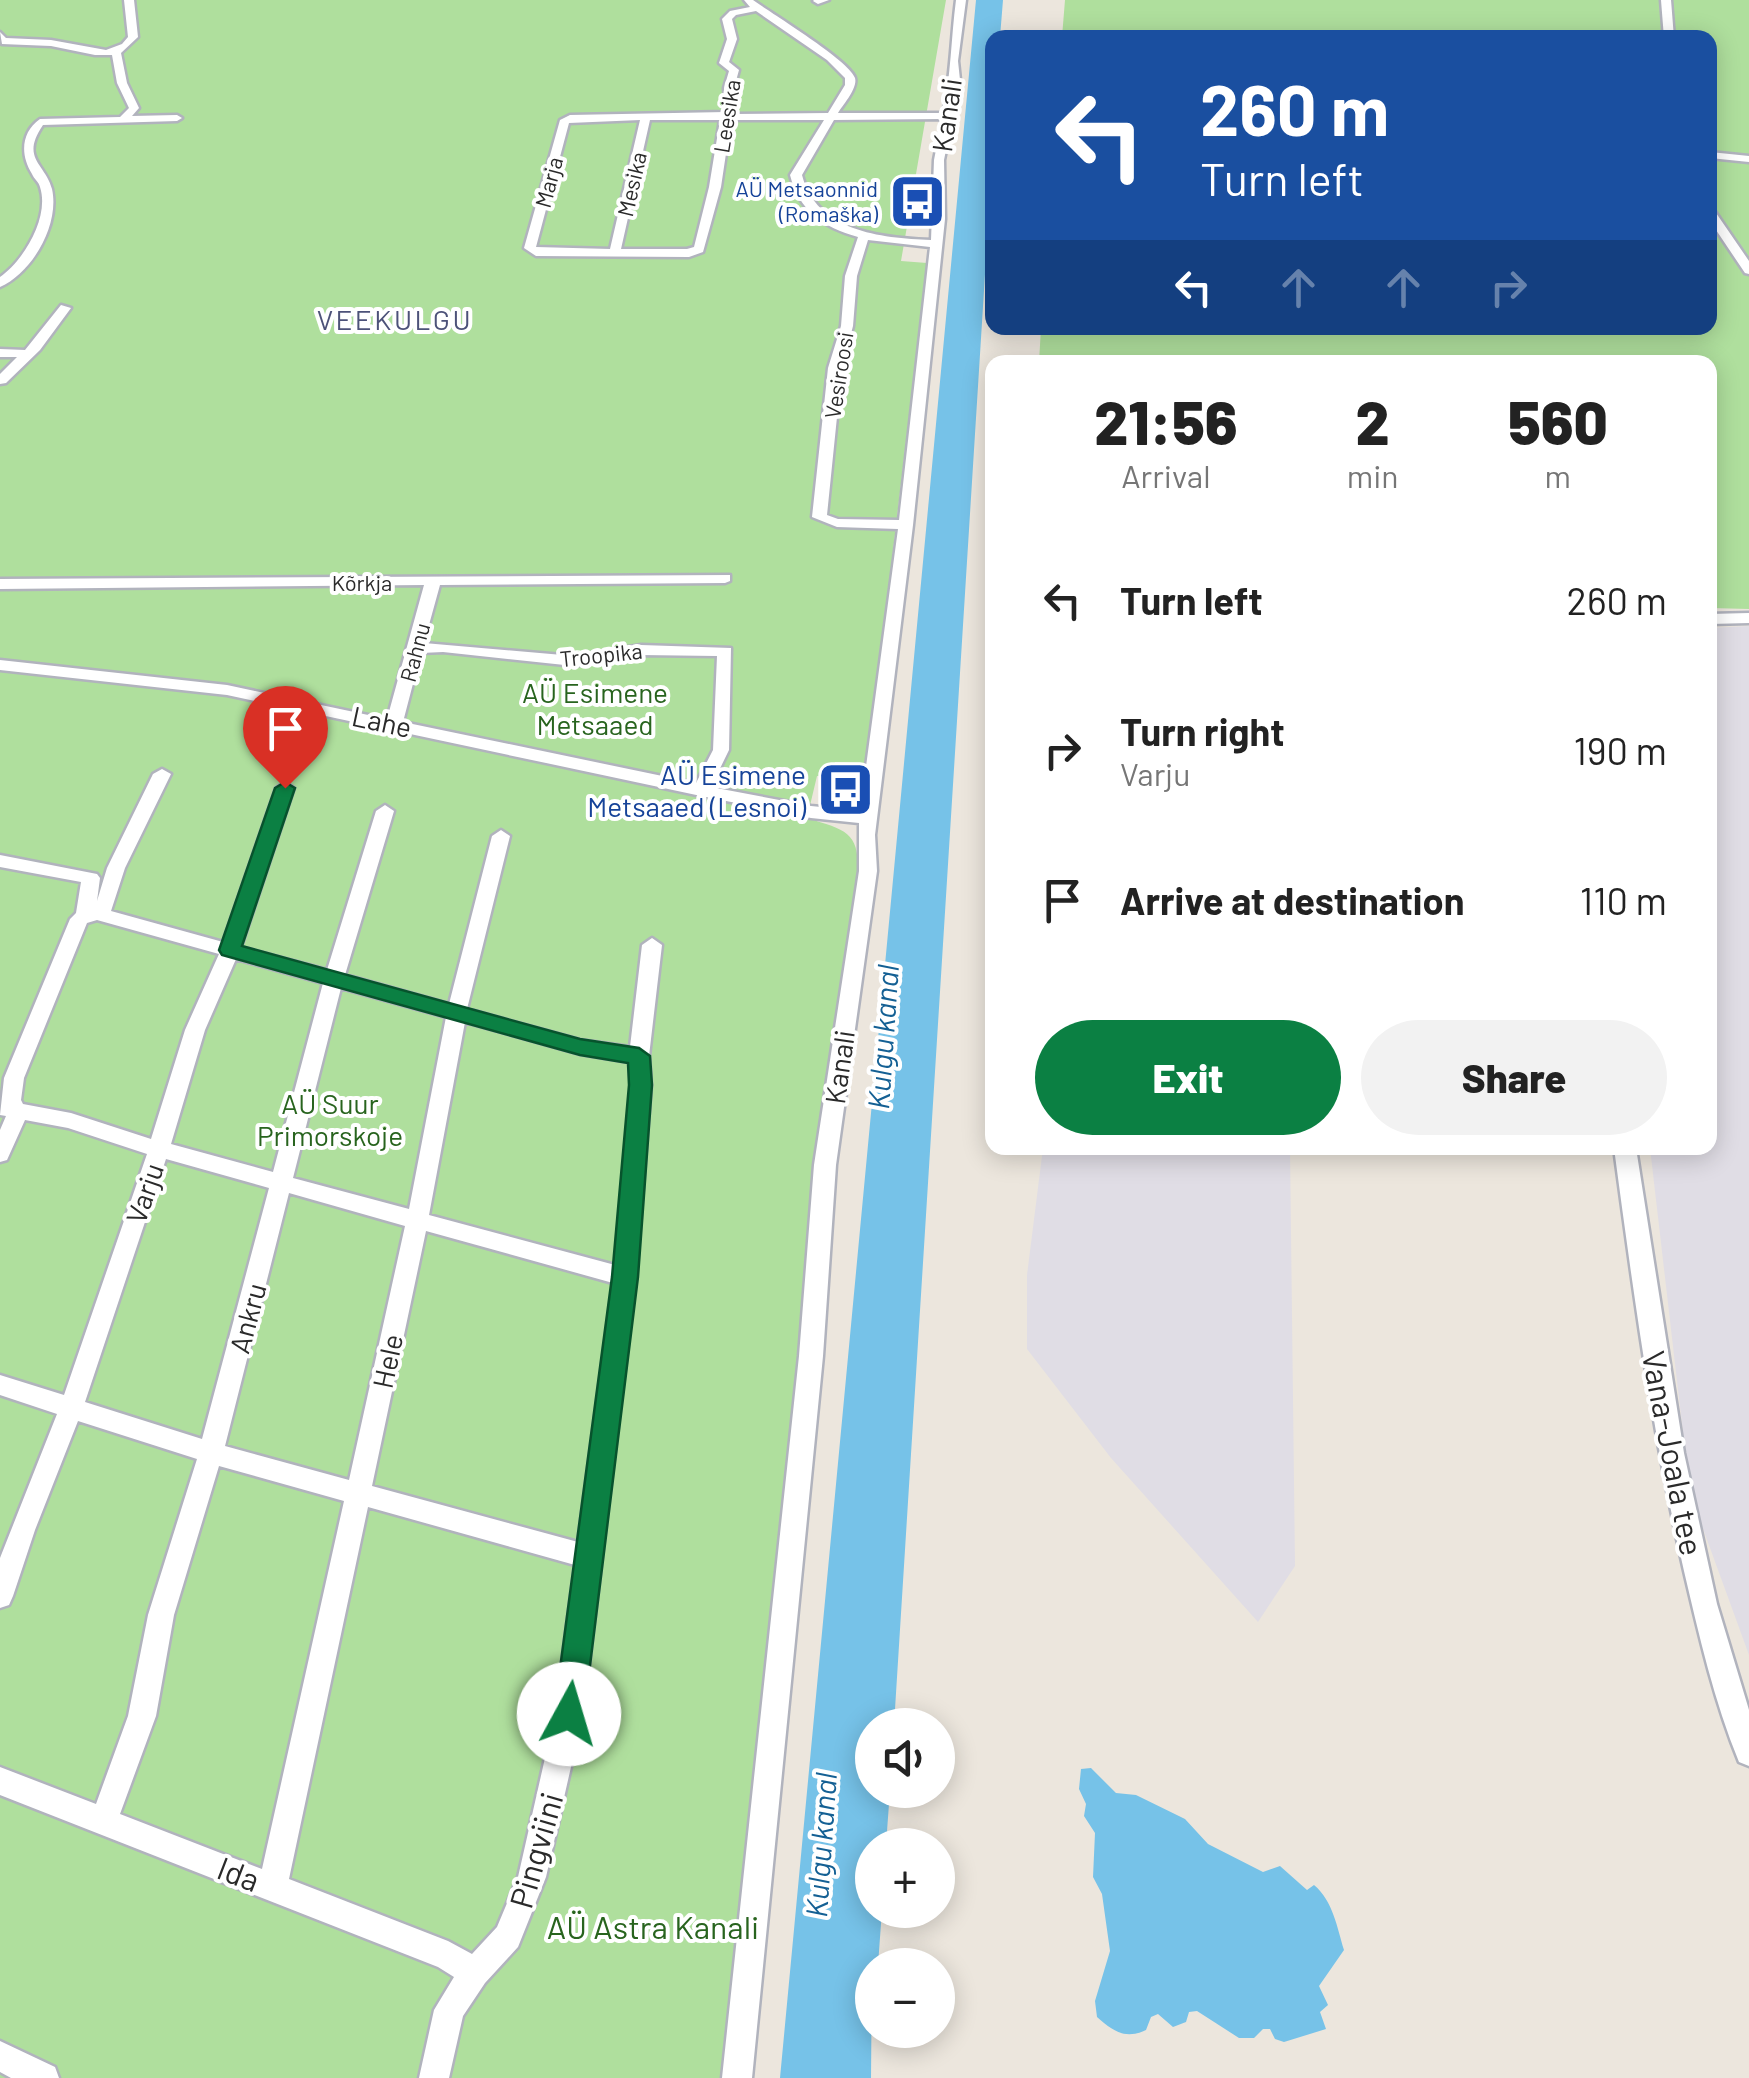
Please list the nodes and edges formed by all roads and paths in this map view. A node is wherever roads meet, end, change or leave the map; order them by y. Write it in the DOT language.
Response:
graph roads {
  1 [pos="129,0"];
  2 [pos="747,0"];
  3 [pos="962,0"];
  4 [pos="1666,0"];
  5 [pos="758,8"];
  6 [pos="1668,30"];
  7 [pos="0,35"];
  8 [pos="116,51"];
  9 [pos="949,116"];
  10 [pos="646,117"];
  11 [pos="726,117"];
  12 [pos="830,117"];
  13 [pos="124,118"];
  14 [pos="176,118"];
  15 [pos="1717,156"];
  16 [pos="1749,159"];
  17 [pos="1717,222"];
  18 [pos="864,235"];
  19 [pos="935,244"];
  20 [pos="616,252"];
  21 [pos="1749,270"];
  22 [pos="0,284"];
  23 [pos="65,308"];
  24 [pos="0,353"];
  25 [pos="28,354"];
  26 [pos="1,380"];
  27 [pos="906,525"];
  28 [pos="725,578"];
  29 [pos="433,582"];
  30 [pos="0,584"];
  31 [pos="1749,618"];
  32 [pos="1717,619"];
  33 [pos="418,648"];
  34 [pos="0,665"];
  35 [pos="394,723"];
  36 [pos="162,774"];
  37 [pos="285,788"];
  38 [pos="701,790"];
  39 [pos="385,811"];
  40 [pos="868,818"];
  41 [pos="501,836"];
  42 [pos="0,861"];
  43 [pos="91,914"];
  44 [pos="652,945"];
  45 [pos="230,950"];
  46 [pos="334,979"];
  47 [pos="457,1012"];
  48 [pos="639,1056"];
  49 [pos="9,1110"];
  50 [pos="159,1149"];
  51 [pos="0,1154"];
  52 [pos="1626,1155"];
  53 [pos="284,1182"];
  54 [pos="417,1222"];
  55 [pos="625,1277"];
  56 [pos="0,1385"];
  57 [pos="71,1408"];
  58 [pos="211,1453"];
  59 [pos="358,1496"];
  60 [pos="586,1556"];
  61 [pos="0,1596"];
  62 [pos="1749,1752"];
  63 [pos="0,1781"];
  64 [pos="103,1822"];
  65 [pos="274,1886"];
  66 [pos="475,1973"];
  67 [pos="0,2056"];
  68 [pos="44,2078"];
  69 [pos="434,2078"];
  70 [pos="736,2078"];
  1 -- 8 [label="street"];
  2 -- 5 [label="street"];
  3 -- 9 [label="street, Kanali"];
  4 -- 6 [label="street"];
  5 -- 11 [label="street, Leesika"];
  5 -- 12 [label="street"];
  7 -- 8 [label="street"];
  8 -- 13 [label="street"];
  9 -- 12 [label="street"];
  9 -- 19 [label="street, Kanali"];
  10 -- 11 [label="street"];
  10 -- 20 [label="street, Mesika"];
  10 -- 20 [label="street, Marja"];
  11 -- 12 [label="street"];
  11 -- 20 [label="street, Leesika"];
  12 -- 18 [label="street"];
  13 -- 14 [label="street"];
  13 -- 22 [label="street"];
  15 -- 16 [label="street"];
  17 -- 21 [label="street"];
  18 -- 19 [label="street"];
  18 -- 27 [label="street, Vesiroosi"];
  19 -- 27 [label="street, Kanali"];
  23 -- 25 [label="street"];
  24 -- 25 [label="street"];
  25 -- 26 [label="street"];
  27 -- 40 [label="street, Kanali"];
  28 -- 29 [label="street, Kõrkja"];
  29 -- 30 [label="street, Kõrkja"];
  29 -- 33 [label="street, Rahnu"];
  31 -- 32 [label="street"];
  33 -- 35 [label="street, Rahnu"];
  33 -- 38 [label="street, Troopika"];
  34 -- 35 [label="street, Lahe"];
  35 -- 38 [label="street, Lahe"];
  36 -- 43 [label="street"];
  37 -- 45 [label="street, Varju"];
  38 -- 40 [label="street, Lahe"];
  39 -- 46 [label="street, Ankru"];
  40 -- 70 [label="street, Kanali"];
  41 -- 47 [label="street, Hele"];
  42 -- 43 [label="street"];
  43 -- 45 [label="street"];
  43 -- 49 [label="street"];
  44 -- 48 [label="street, Pingviini"];
  45 -- 46 [label="street"];
  45 -- 50 [label="street, Varju"];
  46 -- 47 [label="street"];
  46 -- 53 [label="street, Ankru"];
  47 -- 48 [label="street"];
  47 -- 54 [label="street, Hele"];
  48 -- 55 [label="street, Pingviini"];
  49 -- 50 [label="street"];
  49 -- 51 [label="street"];
  50 -- 53 [label="street"];
  50 -- 57 [label="street, Varju"];
  52 -- 62 [label="street, Vana-Joala tee"];
  53 -- 54 [label="street"];
  53 -- 58 [label="street, Ankru"];
  54 -- 55 [label="street"];
  54 -- 59 [label="street, Hele"];
  55 -- 60 [label="street, Pingviini"];
  56 -- 57 [label="street"];
  57 -- 58 [label="street"];
  57 -- 61 [label="street, Varju"];
  58 -- 59 [label="street"];
  58 -- 64 [label="street, Ankru"];
  59 -- 60 [label="street"];
  59 -- 65 [label="street, Hele"];
  60 -- 66 [label="street, Pingviini"];
  63 -- 64 [label="street, Ida"];
  64 -- 65 [label="street, Ida"];
  65 -- 66 [label="street, Ida"];
  66 -- 69 [label="street, Pingviini"];
  67 -- 68 [label="street"];
}
